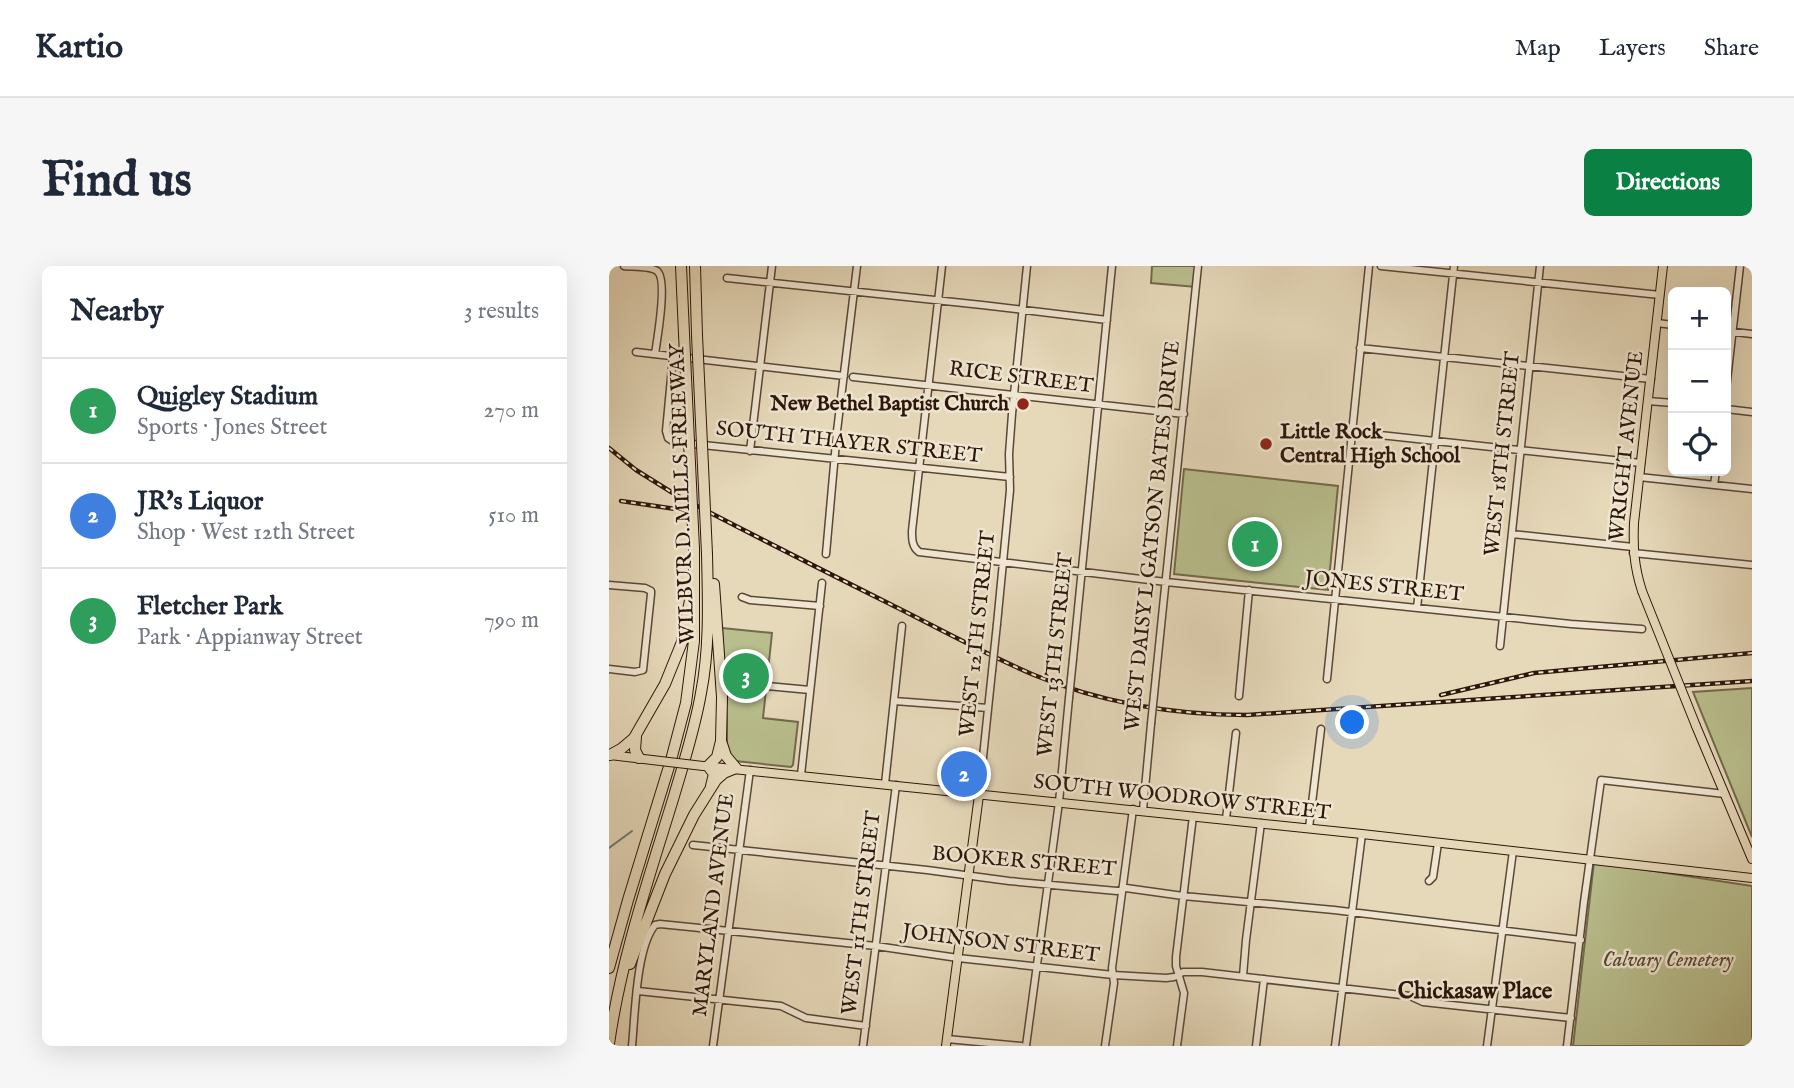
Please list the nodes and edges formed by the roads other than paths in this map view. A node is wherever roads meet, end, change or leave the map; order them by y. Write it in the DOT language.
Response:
graph roads {
  1 [pos="624,266"];
  2 [pos="681,266"];
  3 [pos="695,266"];
  4 [pos="772,266"];
  5 [pos="857,266"];
  6 [pos="942,266"];
  7 [pos="1027,266"];
  8 [pos="1112,266"];
  9 [pos="1198,266"];
  10 [pos="1369,266"];
  11 [pos="1381,266"];
  12 [pos="1540,266"];
  13 [pos="1663,266"];
  14 [pos="1740,266"];
  15 [pos="1453,270"];
  16 [pos="727,278"];
  17 [pos="769,283"];
  18 [pos="1538,283"];
  19 [pos="854,292"];
  20 [pos="1660,295"];
  21 [pos="939,301"];
  22 [pos="1022,311"];
  23 [pos="1731,319"];
  24 [pos="1107,320"];
  25 [pos="1657,323"];
  26 [pos="1668,324"];
  27 [pos="1731,331"];
  28 [pos="1752,334"];
  29 [pos="1360,348"];
  30 [pos="636,352"];
  31 [pos="655,354"];
  32 [pos="673,356"];
  33 [pos="1444,357"];
  34 [pos="1529,366"];
  35 [pos="759,367"];
  36 [pos="844,376"];
  37 [pos="853,377"];
  38 [pos="1651,379"];
  39 [pos="928,384"];
  40 [pos="1013,394"];
  41 [pos="1648,401"];
  42 [pos="1668,403"];
  43 [pos="1098,405"];
  44 [pos="1731,410"];
  45 [pos="1752,412"];
  46 [pos="1184,414"];
  47 [pos="1352,432"];
  48 [pos="1435,441"];
  49 [pos="1520,450"];
  50 [pos="750,451"];
  51 [pos="835,459"];
  52 [pos="1641,463"];
  53 [pos="919,467"];
  54 [pos="1715,476"];
  55 [pos="1010,477"];
  56 [pos="1639,477"];
  57 [pos="1714,485"];
  58 [pos="1752,489"];
  59 [pos="1512,534"];
  60 [pos="1633,550"];
  61 [pos="710,554"];
  62 [pos="825,554"];
  63 [pos="1003,563"];
  64 [pos="1752,565"];
  65 [pos="694,568"];
  66 [pos="1082,571"];
  67 [pos="1166,582"];
  68 [pos="822,583"];
  69 [pos="609,585"];
  70 [pos="1249,590"];
  71 [pos="742,597"];
  72 [pos="1335,599"];
  73 [pos="820,606"];
  74 [pos="1417,608"];
  75 [pos="1503,616"];
  76 [pos="902,626"];
  77 [pos="1642,629"];
  78 [pos="1500,646"];
  79 [pos="609,669"];
  80 [pos="1327,679"];
  81 [pos="767,686"];
  82 [pos="810,690"];
  83 [pos="1239,696"];
  84 [pos="894,701"];
  85 [pos="988,708"];
  86 [pos="1321,729"];
  87 [pos="637,733"];
  88 [pos="1236,733"];
  89 [pos="722,741"];
  90 [pos="609,755"];
  91 [pos="639,758"];
  92 [pos="706,766"];
  93 [pos="736,768"];
  94 [pos="750,769"];
  95 [pos="801,775"];
  96 [pos="885,784"];
  97 [pos="896,785"];
  98 [pos="711,787"];
  99 [pos="1725,794"];
  100 [pos="979,795"];
  101 [pos="1059,802"];
  102 [pos="1138,810"];
  103 [pos="1193,816"];
  104 [pos="1226,819"];
  105 [pos="1261,823"];
  106 [pos="1309,828"];
  107 [pos="1362,834"];
  108 [pos="1438,843"];
  109 [pos="693,845"];
  110 [pos="739,850"];
  111 [pos="1513,850"];
  112 [pos="1590,858"];
  113 [pos="1752,859"];
  114 [pos="886,866"];
  115 [pos="968,876"];
  116 [pos="1752,878"];
  117 [pos="1429,881"];
  118 [pos="1047,884"];
  119 [pos="1122,890"];
  120 [pos="1183,895"];
  121 [pos="1251,901"];
  122 [pos="1352,913"];
  123 [pos="728,931"];
  124 [pos="1503,931"];
  125 [pos="1581,940"];
  126 [pos="876,946"];
  127 [pos="958,958"];
  128 [pos="1037,966"];
  129 [pos="609,968"];
  130 [pos="1113,975"];
  131 [pos="1179,975"];
  132 [pos="1243,976"];
  133 [pos="1264,979"];
  134 [pos="1343,989"];
  135 [pos="638,991"];
  136 [pos="719,999"];
  137 [pos="1491,1009"];
  138 [pos="1571,1018"];
  139 [pos="612,1024"];
  140 [pos="866,1026"];
  141 [pos="946,1042"];
  142 [pos="609,1044"];
  143 [pos="632,1046"];
  144 [pos="713,1046"];
  145 [pos="863,1046"];
  146 [pos="1023,1046"];
  147 [pos="1105,1046"];
  148 [pos="1177,1046"];
  149 [pos="1257,1046"];
  150 [pos="1335,1046"];
  151 [pos="1487,1046"];
  152 [pos="1567,1046"];
  1 -- 31 [label="street"];
  2 -- 65 [label="highway, WILBUR D. MILLS FREEWAY, bridge"];
  3 -- 61 [label="highway, WILBUR D. MILLS FREEWAY, bridge"];
  4 -- 17 [label="street"];
  5 -- 19 [label="street"];
  6 -- 21 [label="street"];
  7 -- 22 [label="street, WEST 12TH STREET"];
  8 -- 24 [label="street, WEST 13TH STREET"];
  9 -- 46 [label="street, WEST DAISY L GATSON BATES DRIVE"];
  10 -- 29 [label="street"];
  11 -- 15 [label="street"];
  12 -- 18 [label="street, WEST 18TH STREET"];
  13 -- 20 [label="main road, WRIGHT AVENUE"];
  14 -- 23 [label="street"];
  15 -- 18 [label="street"];
  15 -- 33 [label="street"];
  16 -- 17 [label="street"];
  17 -- 19 [label="street"];
  17 -- 35 [label="street"];
  18 -- 20 [label="street"];
  18 -- 34 [label="street, WEST 18TH STREET"];
  19 -- 21 [label="street"];
  19 -- 36 [label="street"];
  20 -- 25 [label="main road, WRIGHT AVENUE"];
  21 -- 22 [label="street"];
  21 -- 39 [label="street"];
  22 -- 24 [label="street"];
  22 -- 40 [label="street, WEST 12TH STREET"];
  24 -- 43 [label="street, WEST 13TH STREET"];
  25 -- 26 [label="street"];
  25 -- 38 [label="main road, WRIGHT AVENUE"];
  27 -- 28 [label="street"];
  29 -- 33 [label="street"];
  29 -- 47 [label="street"];
  30 -- 31 [label="street"];
  31 -- 32 [label="street"];
  32 -- 35 [label="street"];
  32 -- 50 [label="street, SOUTH THAYER STREET"];
  33 -- 34 [label="street"];
  33 -- 48 [label="street"];
  34 -- 38 [label="street"];
  34 -- 49 [label="street, WEST 18TH STREET"];
  35 -- 36 [label="street"];
  35 -- 50 [label="street"];
  36 -- 51 [label="street"];
  37 -- 39 [label="street, RICE STREET"];
  38 -- 41 [label="main road, WRIGHT AVENUE"];
  39 -- 40 [label="street, RICE STREET"];
  39 -- 53 [label="street"];
  40 -- 43 [label="street, RICE STREET"];
  40 -- 55 [label="street, WEST 12TH STREET"];
  41 -- 42 [label="street"];
  41 -- 52 [label="main road, WRIGHT AVENUE"];
  43 -- 46 [label="street, RICE STREET"];
  43 -- 66 [label="street, WEST 13TH STREET"];
  44 -- 45 [label="street"];
  46 -- 67 [label="street, WEST DAISY L GATSON BATES DRIVE"];
  47 -- 48 [label="street"];
  47 -- 72 [label="street"];
  48 -- 49 [label="street"];
  48 -- 74 [label="street"];
  49 -- 52 [label="street"];
  49 -- 59 [label="street, WEST 18TH STREET"];
  50 -- 51 [label="street, SOUTH THAYER STREET"];
  51 -- 53 [label="street, SOUTH THAYER STREET"];
  51 -- 62 [label="street"];
  52 -- 56 [label="main road, WRIGHT AVENUE"];
  53 -- 55 [label="street, SOUTH THAYER STREET"];
  53 -- 63 [label="street, JONES STREET"];
  54 -- 57 [label="street"];
  55 -- 63 [label="street, WEST 12TH STREET"];
  56 -- 57 [label="street"];
  56 -- 60 [label="main road, WRIGHT AVENUE"];
  57 -- 58 [label="street"];
  59 -- 60 [label="street"];
  59 -- 75 [label="street, WEST 18TH STREET"];
  60 -- 64 [label="street"];
  60 -- 99 [label="main road, WRIGHT AVENUE, bridge"];
  61 -- 89 [label="highway"];
  61 -- 139 [label="highway, WILBUR D. MILLS FREEWAY"];
  63 -- 66 [label="street, JONES STREET"];
  63 -- 85 [label="street, WEST 12TH STREET, bridge"];
  65 -- 87 [label="highway"];
  65 -- 129 [label="highway, WILBUR D. MILLS FREEWAY"];
  66 -- 67 [label="street, JONES STREET"];
  66 -- 101 [label="street, WEST 13TH STREET, bridge"];
  67 -- 70 [label="street, JONES STREET"];
  67 -- 102 [label="street, WEST DAISY L GATSON BATES DRIVE, bridge"];
  68 -- 73 [label="street"];
  69 -- 79 [label="street"];
  70 -- 72 [label="street, JONES STREET"];
  70 -- 83 [label="street"];
  71 -- 73 [label="street"];
  72 -- 74 [label="street, JONES STREET"];
  72 -- 80 [label="street"];
  73 -- 82 [label="street"];
  74 -- 75 [label="street, JONES STREET"];
  75 -- 77 [label="street, JONES STREET"];
  75 -- 78 [label="street, WEST 18TH STREET"];
  76 -- 84 [label="street, WEST 11TH STREET"];
  81 -- 82 [label="street"];
  82 -- 95 [label="street"];
  84 -- 85 [label="street"];
  84 -- 96 [label="street, WEST 11TH STREET"];
  85 -- 100 [label="street, WEST 12TH STREET"];
  86 -- 106 [label="street"];
  87 -- 90 [label="highway"];
  87 -- 91 [label="highway"];
  88 -- 104 [label="street"];
  89 -- 92 [label="highway"];
  89 -- 93 [label="highway"];
  90 -- 91 [label="main road, SOUTH WOODROW STREET"];
  91 -- 92 [label="main road, SOUTH WOODROW STREET, bridge"];
  92 -- 93 [label="main road, SOUTH WOODROW STREET"];
  92 -- 98 [label="highway"];
  93 -- 94 [label="main road, SOUTH WOODROW STREET"];
  93 -- 98 [label="highway"];
  94 -- 95 [label="main road, SOUTH WOODROW STREET"];
  94 -- 110 [label="street, MARYLAND AVENUE"];
  95 -- 96 [label="main road, SOUTH WOODROW STREET"];
  96 -- 97 [label="main road, SOUTH WOODROW STREET"];
  97 -- 100 [label="main road, SOUTH WOODROW STREET"];
  97 -- 114 [label="street, WEST 11TH STREET"];
  98 -- 139 [label="highway"];
  99 -- 112 [label="street"];
  99 -- 113 [label="main road, WRIGHT AVENUE"];
  100 -- 101 [label="main road, SOUTH WOODROW STREET"];
  100 -- 115 [label="main road, WEST 12TH STREET"];
  101 -- 102 [label="main road, SOUTH WOODROW STREET"];
  101 -- 118 [label="street, WEST 13TH STREET"];
  102 -- 103 [label="main road, SOUTH WOODROW STREET"];
  102 -- 119 [label="street, WEST DAISY L GATSON BATES DRIVE"];
  103 -- 104 [label="main road, SOUTH WOODROW STREET"];
  103 -- 120 [label="street"];
  104 -- 105 [label="main road, SOUTH WOODROW STREET"];
  105 -- 106 [label="main road, SOUTH WOODROW STREET"];
  105 -- 121 [label="street"];
  106 -- 107 [label="main road, SOUTH WOODROW STREET"];
  107 -- 108 [label="main road, SOUTH WOODROW STREET"];
  107 -- 122 [label="street"];
  108 -- 111 [label="main road, SOUTH WOODROW STREET"];
  108 -- 117 [label="street"];
  109 -- 110 [label="street, BOOKER STREET"];
  110 -- 114 [label="street, BOOKER STREET"];
  110 -- 123 [label="street, MARYLAND AVENUE"];
  111 -- 112 [label="main road, SOUTH WOODROW STREET"];
  111 -- 124 [label="street"];
  112 -- 116 [label="main road, SOUTH WOODROW STREET"];
  112 -- 125 [label="street"];
  114 -- 115 [label="street, BOOKER STREET"];
  114 -- 126 [label="street, WEST 11TH STREET"];
  115 -- 118 [label="street, BOOKER STREET"];
  115 -- 127 [label="main road, WEST 12TH STREET"];
  118 -- 119 [label="street, BOOKER STREET"];
  118 -- 128 [label="street, WEST 13TH STREET"];
  119 -- 120 [label="street, BOOKER STREET"];
  119 -- 130 [label="street, WEST DAISY L GATSON BATES DRIVE"];
  120 -- 121 [label="street, BOOKER STREET"];
  120 -- 131 [label="street"];
  121 -- 122 [label="street, BOOKER STREET"];
  121 -- 132 [label="street"];
  122 -- 124 [label="street, BOOKER STREET"];
  122 -- 134 [label="street"];
  123 -- 126 [label="street, JOHNSON STREET"];
  123 -- 135 [label="street, JOHNSON STREET"];
  123 -- 136 [label="street, MARYLAND AVENUE"];
  124 -- 125 [label="street, BOOKER STREET"];
  124 -- 137 [label="street"];
  125 -- 138 [label="street"];
  126 -- 127 [label="street, JOHNSON STREET"];
  126 -- 140 [label="street, WEST 11TH STREET"];
  127 -- 128 [label="street, JOHNSON STREET"];
  127 -- 141 [label="main road, WEST 12TH STREET"];
  128 -- 130 [label="street, JOHNSON STREET"];
  128 -- 146 [label="street, WEST 13TH STREET"];
  130 -- 131 [label="street, JOHNSON STREET"];
  130 -- 147 [label="street, WEST DAISY L GATSON BATES DRIVE"];
  131 -- 132 [label="street, JOHNSON STREET"];
  131 -- 148 [label="street"];
  132 -- 133 [label="street, JOHNSON STREET"];
  133 -- 134 [label="street, JOHNSON STREET"];
  133 -- 149 [label="street"];
  134 -- 137 [label="street, JOHNSON STREET"];
  134 -- 150 [label="street"];
  135 -- 136 [label="street"];
  135 -- 143 [label="street"];
  136 -- 140 [label="street"];
  136 -- 144 [label="street, MARYLAND AVENUE"];
  137 -- 138 [label="street, JOHNSON STREET"];
  137 -- 151 [label="street"];
  138 -- 152 [label="street"];
  139 -- 142 [label="highway, WILBUR D. MILLS FREEWAY"];
  140 -- 145 [label="street, WEST 11TH STREET"];
  141 -- 146 [label="street"];
}
